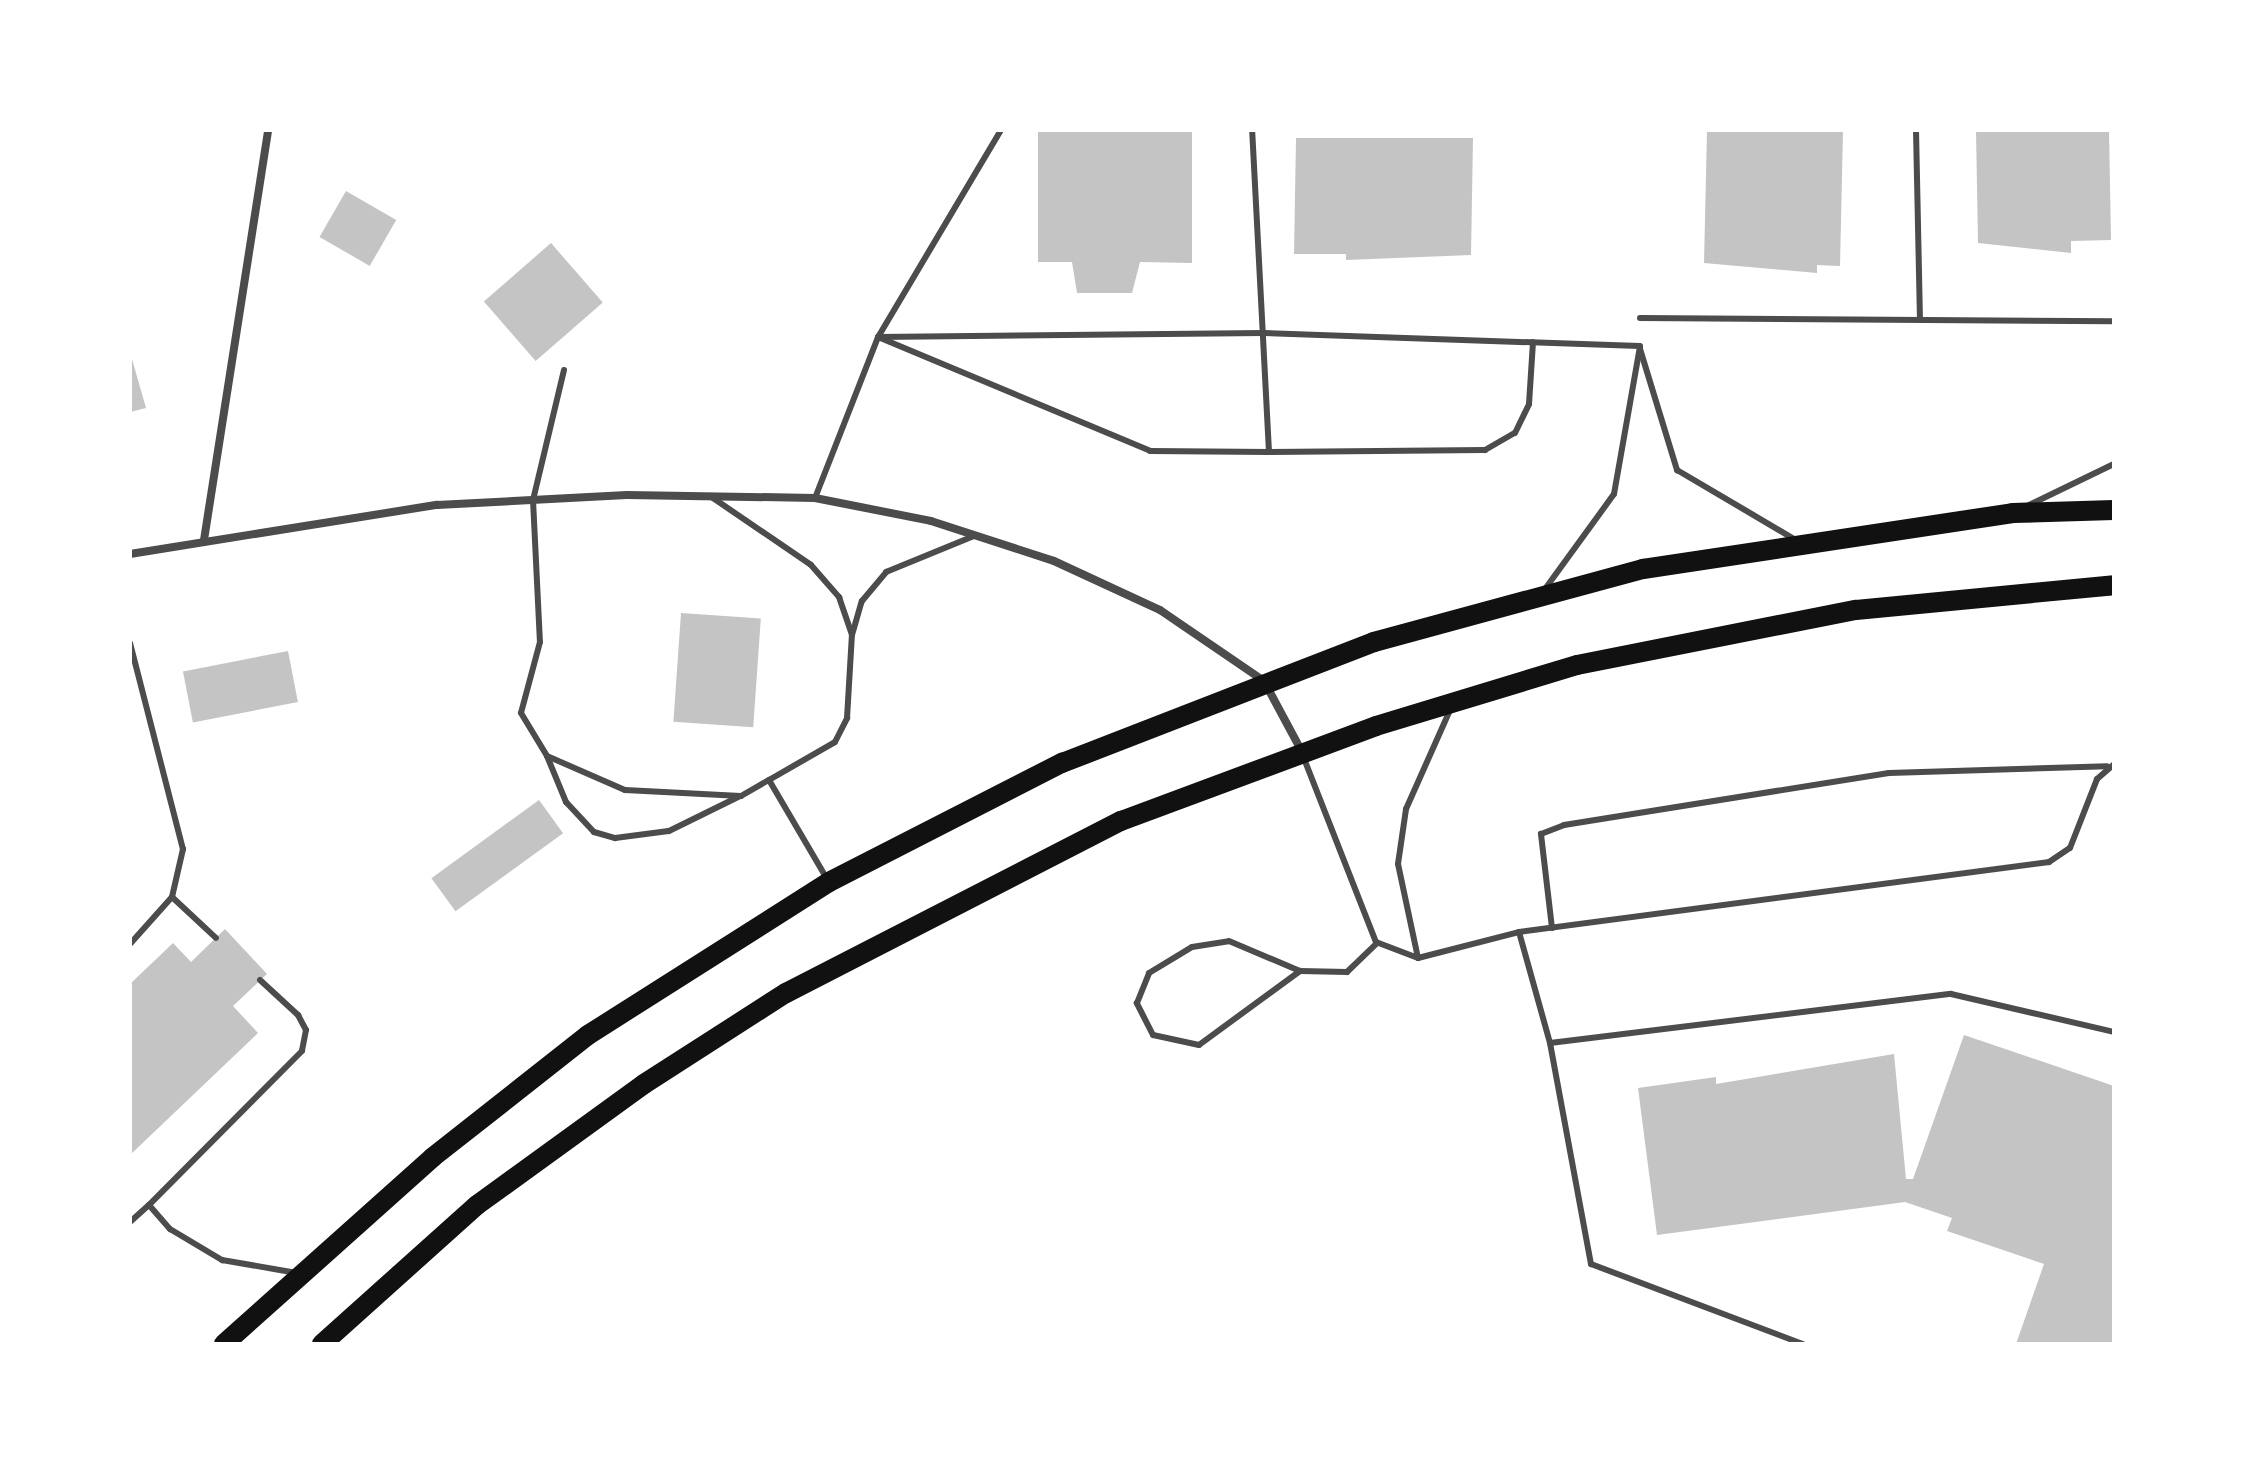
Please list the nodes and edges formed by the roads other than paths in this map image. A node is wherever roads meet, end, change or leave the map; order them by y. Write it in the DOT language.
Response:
graph roads {
  1 [pos="268,130"];
  2 [pos="1001,130"];
  3 [pos="1252,130"];
  4 [pos="1916,130"];
  5 [pos="1640,318"];
  6 [pos="1920,320"];
  7 [pos="2114,321"];
  8 [pos="1264,333"];
  9 [pos="878,337"];
  10 [pos="1533,342"];
  11 [pos="1640,346"];
  12 [pos="564,370"];
  13 [pos="1269,452"];
  14 [pos="2114,464"];
  15 [pos="710,496"];
  16 [pos="815,498"];
  17 [pos="533,500"];
  18 [pos="2114,510"];
  19 [pos="2013,513"];
  20 [pos="976,535"];
  21 [pos="204,540"];
  22 [pos="1799,542"];
  23 [pos="130,554"];
  24 [pos="2114,585"];
  25 [pos="1540,595"];
  26 [pos="852,635"];
  27 [pos="130,643"];
  28 [pos="1264,681"];
  29 [pos="1454,701"];
  30 [pos="1302,753"];
  31 [pos="547,756"];
  32 [pos="2110,765"];
  33 [pos="769,780"];
  34 [pos="741,796"];
  35 [pos="829,882"];
  36 [pos="172,897"];
  37 [pos="1552,928"];
  38 [pos="1519,932"];
  39 [pos="216,938"];
  40 [pos="1377,943"];
  41 [pos="130,944"];
  42 [pos="1418,958"];
  43 [pos="1300,971"];
  44 [pos="260,980"];
  45 [pos="2114,1032"];
  46 [pos="1550,1043"];
  47 [pos="149,1205"];
  48 [pos="130,1222"];
  49 [pos="301,1274"];
  50 [pos="224,1344"];
  51 [pos="322,1344"];
  52 [pos="1803,1344"];
  1 -- 21 [label="street"];
  2 -- 9 [label="lane"];
  3 -- 8 [label="lane"];
  4 -- 6 [label="lane"];
  5 -- 6 [label="lane"];
  6 -- 7 [label="lane"];
  8 -- 9 [label="lane"];
  8 -- 10 [label="lane"];
  8 -- 13 [label="lane"];
  9 -- 13 [label="lane"];
  9 -- 16 [label="lane"];
  10 -- 11 [label="lane"];
  10 -- 13 [label="lane"];
  11 -- 22 [label="lane"];
  11 -- 25 [label="lane"];
  12 -- 17 [label="lane"];
  14 -- 19 [label="lane"];
  15 -- 16 [label="street"];
  15 -- 17 [label="street"];
  15 -- 26 [label="lane"];
  16 -- 20 [label="street"];
  17 -- 21 [label="street"];
  17 -- 31 [label="lane"];
  18 -- 19 [label="main road"];
  19 -- 22 [label="main road"];
  20 -- 26 [label="lane"];
  20 -- 28 [label="street"];
  21 -- 23 [label="street"];
  22 -- 25 [label="main road"];
  24 -- 29 [label="main road"];
  25 -- 28 [label="main road"];
  26 -- 33 [label="lane"];
  27 -- 36 [label="lane"];
  28 -- 30 [label="street"];
  28 -- 35 [label="main road"];
  29 -- 30 [label="main road"];
  29 -- 42 [label="lane"];
  30 -- 40 [label="lane"];
  30 -- 51 [label="main road"];
  31 -- 34 [label="lane"];
  31 -- 34 [label="lane"];
  32 -- 37 [label="lane"];
  32 -- 37 [label="lane"];
  33 -- 34 [label="lane"];
  33 -- 35 [label="lane"];
  35 -- 49 [label="main road"];
  36 -- 39 [label="lane"];
  36 -- 41 [label="lane"];
  37 -- 38 [label="lane"];
  38 -- 42 [label="lane"];
  38 -- 46 [label="lane"];
  40 -- 42 [label="lane"];
  40 -- 43 [label="lane"];
  43 -- 43 [label="lane"];
  44 -- 47 [label="lane"];
  45 -- 46 [label="lane"];
  46 -- 52 [label="lane"];
  47 -- 48 [label="lane"];
  47 -- 49 [label="lane"];
  49 -- 50 [label="main road"];
}
